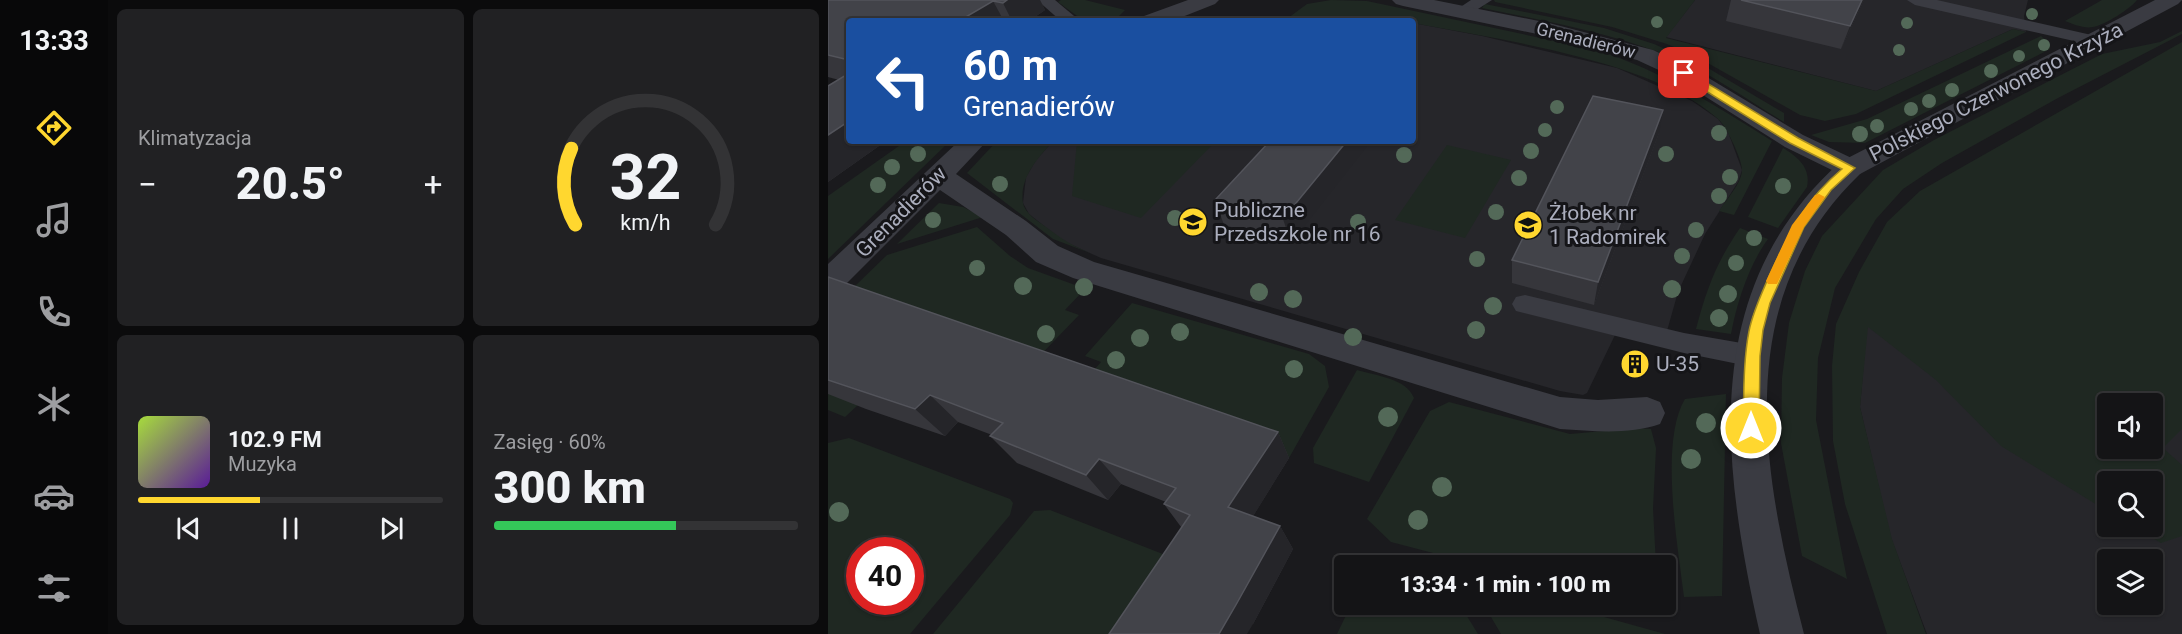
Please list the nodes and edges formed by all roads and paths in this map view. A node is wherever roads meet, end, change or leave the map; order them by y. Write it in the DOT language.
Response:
graph roads {
  1 [pos="1045,0"];
  2 [pos="1208,0"];
  3 [pos="1403,0"];
  4 [pos="1484,0"];
  5 [pos="1915,0"];
  6 [pos="2172,1"];
  7 [pos="1461,12"];
  8 [pos="1068,18"];
  9 [pos="1160,18"];
  10 [pos="2096,41"];
  11 [pos="971,144"];
  12 [pos="1850,168"];
  13 [pos="938,175"];
  14 [pos="828,283"];
  15 [pos="1525,304"];
  16 [pos="1753,356"];
  17 [pos="1647,413"];
  18 [pos="1782,634"];
  1 -- 8 [label="lane"];
  2 -- 9 [label="street"];
  3 -- 7 [label="street, Grenadierów"];
  4 -- 7 [label="lane"];
  5 -- 10 [label="lane"];
  6 -- 10 [label="street, Polskiego Czerwonego Krzyża"];
  7 -- 12 [label="street, Grenadierów"];
  10 -- 12 [label="street, Polskiego Czerwonego Krzyża"];
  11 -- 13 [label="street, Grenadierów"];
  12 -- 16 [label="street, Polskiego Czerwonego Krzyża"];
  13 -- 14 [label="street, Grenadierów"];
  13 -- 17 [label="street"];
  15 -- 16 [label="lane"];
  16 -- 18 [label="street, Polskiego Czerwonego Krzyża"];
}
